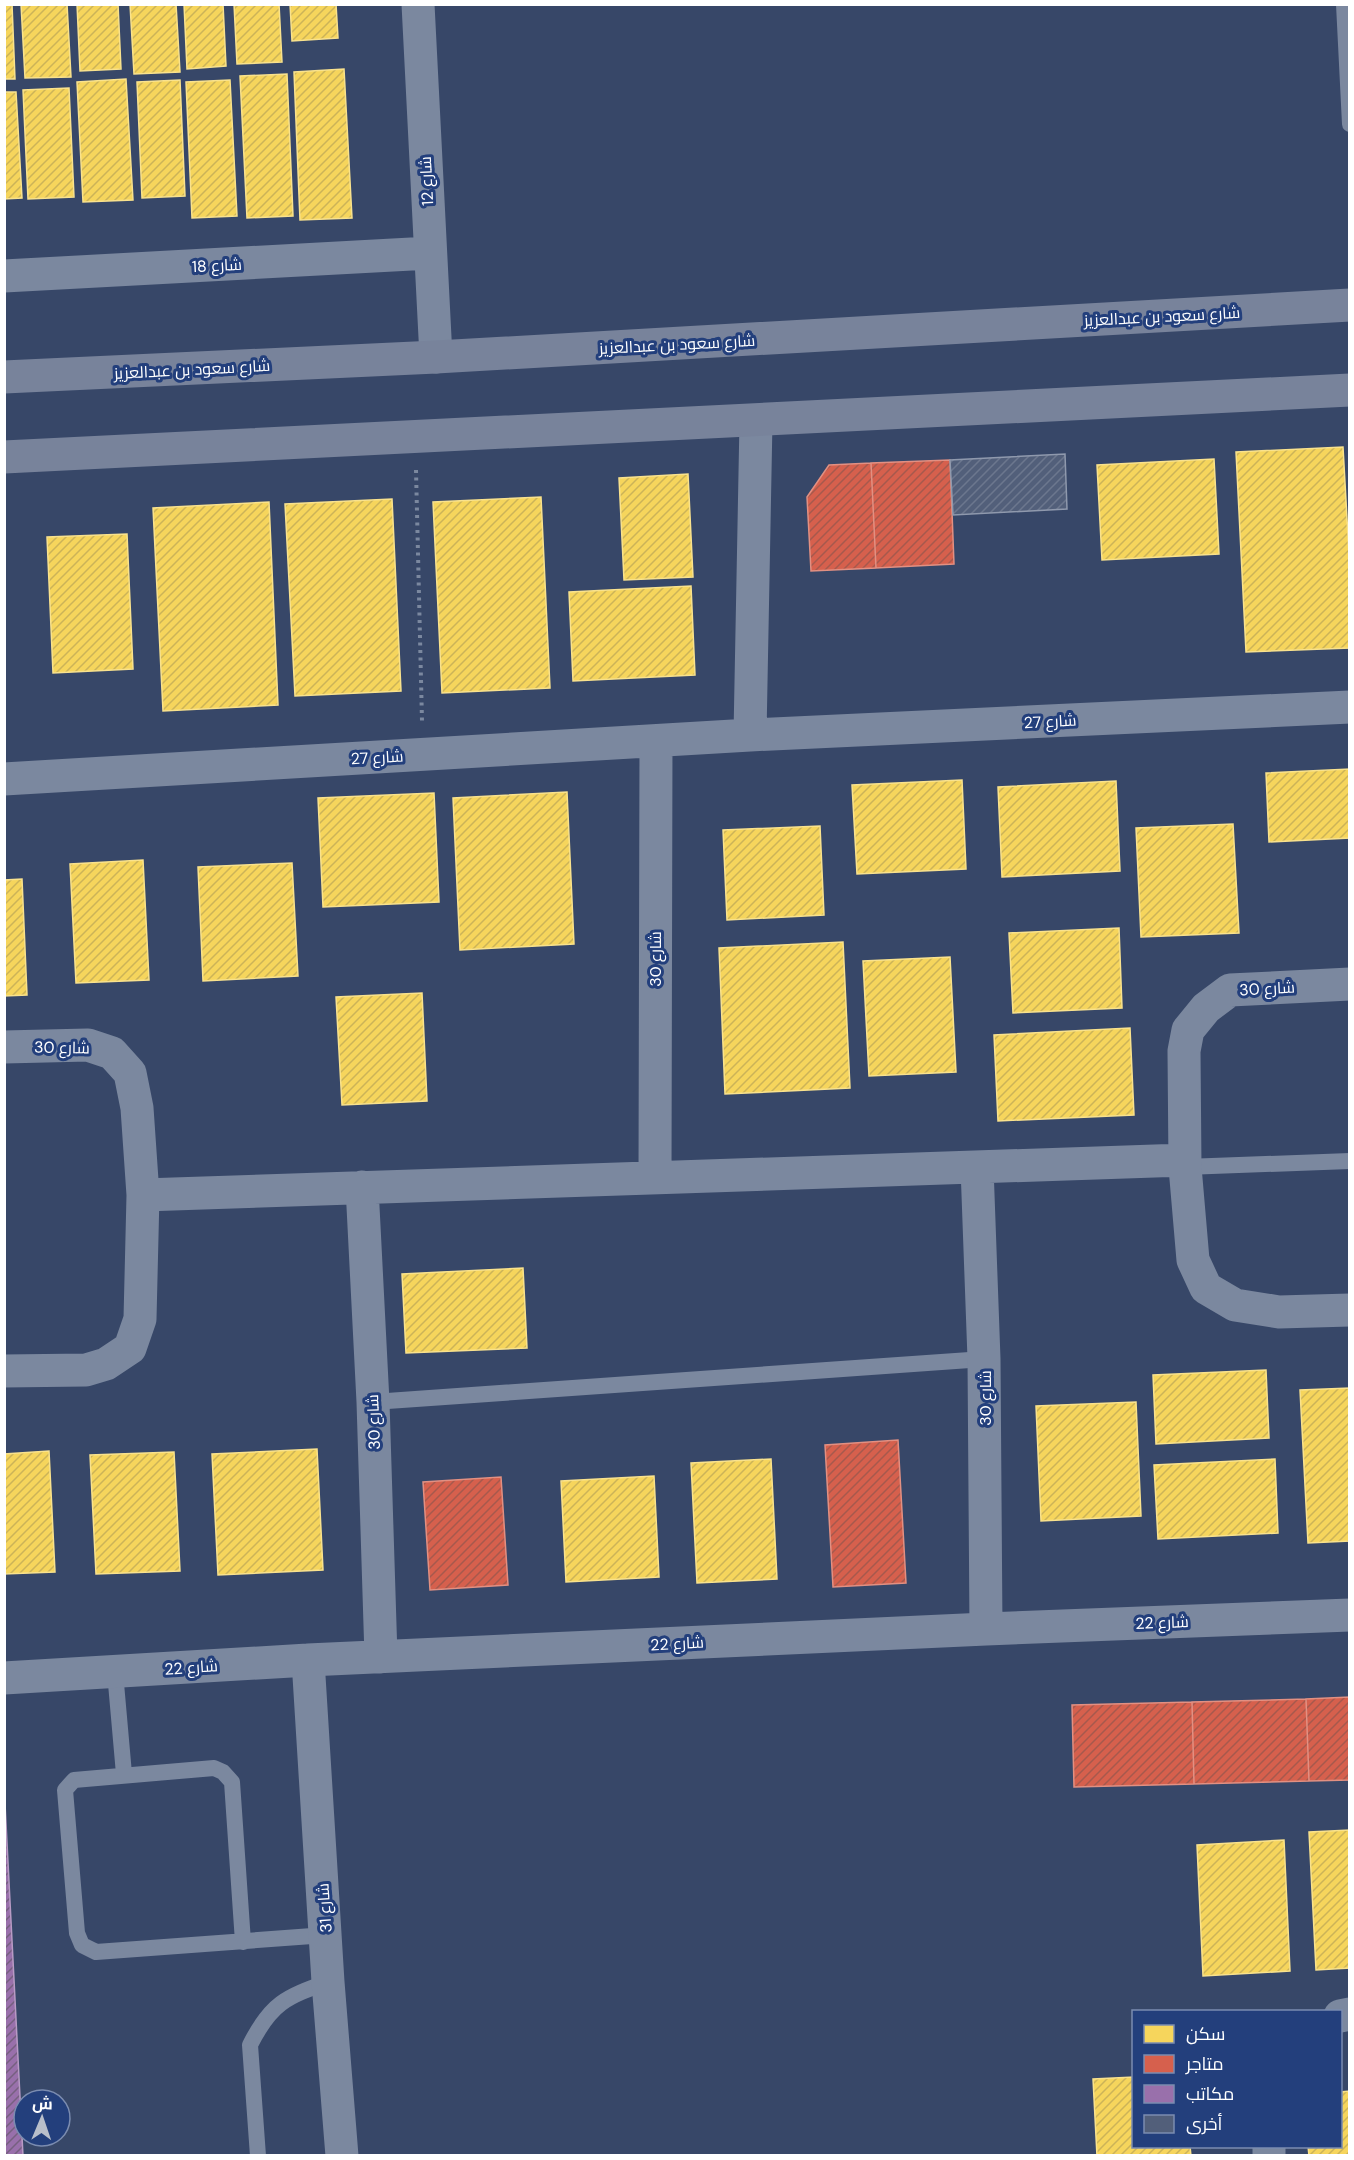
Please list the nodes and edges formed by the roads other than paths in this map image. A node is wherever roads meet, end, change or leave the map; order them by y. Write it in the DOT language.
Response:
graph roads {
  1 [pos="418,4"];
  2 [pos="1344,4"];
  3 [pos="1350,124"];
  4 [pos="430,253"];
  5 [pos="4,276"];
  6 [pos="1350,305"];
  7 [pos="436,357"];
  8 [pos="4,377"];
  9 [pos="1350,390"];
  10 [pos="756,421"];
  11 [pos="4,457"];
  12 [pos="1350,707"];
  13 [pos="750,735"];
  14 [pos="656,741"];
  15 [pos="4,779"];
  16 [pos="1350,984"];
  17 [pos="4,1047"];
  18 [pos="1350,1161"];
  19 [pos="1185,1164"];
  20 [pos="977,1167"];
  21 [pos="655,1178"];
  22 [pos="363,1187"];
  23 [pos="143,1195"];
  24 [pos="1350,1310"];
  25 [pos="984,1359"];
  26 [pos="4,1371"];
  27 [pos="373,1402"];
  28 [pos="1350,1615"];
  29 [pos="986,1629"];
  30 [pos="381,1657"];
  31 [pos="308,1660"];
  32 [pos="115,1672"];
  33 [pos="4,1678"];
  34 [pos="124,1774"];
  35 [pos="326,1935"];
  36 [pos="243,1942"];
  37 [pos="328,1982"];
  38 [pos="258,2156"];
  39 [pos="342,2156"];
  1 -- 4 [label="street, شارع 12"];
  2 -- 3 [label="lane"];
  4 -- 5 [label="street, شارع 18"];
  4 -- 7 [label="street, شارع 12"];
  6 -- 7 [label="main road, شارع سعود بن عبدالعزيز"];
  7 -- 8 [label="main road, شارع سعود بن عبدالعزيز"];
  9 -- 10 [label="main road"];
  10 -- 11 [label="main road"];
  10 -- 13 [label="street"];
  12 -- 13 [label="street, شارع 27"];
  13 -- 14 [label="street, شارع 27"];
  14 -- 15 [label="street, شارع 27"];
  14 -- 21 [label="street, شارع 30"];
  16 -- 19 [label="street, شارع 30"];
  17 -- 23 [label="street, شارع 30"];
  18 -- 19 [label="lane"];
  19 -- 20 [label="street"];
  19 -- 24 [label="street, شارع 30"];
  20 -- 21 [label="street"];
  20 -- 25 [label="street, شارع 30"];
  21 -- 22 [label="street"];
  22 -- 23 [label="street"];
  22 -- 27 [label="street, شارع 30"];
  23 -- 26 [label="street, شارع 30"];
  25 -- 27 [label="lane"];
  25 -- 29 [label="street, شارع 30"];
  27 -- 30 [label="street, شارع 30"];
  28 -- 29 [label="street, شارع 22"];
  29 -- 30 [label="street, شارع 22"];
  30 -- 31 [label="street, شارع 22"];
  31 -- 32 [label="street, شارع 22"];
  31 -- 35 [label="street, شارع 31"];
  32 -- 33 [label="street, شارع 22"];
  32 -- 34 [label="lane"];
  34 -- 36 [label="lane"];
  34 -- 36 [label="lane"];
  35 -- 36 [label="lane"];
  35 -- 37 [label="street, شارع 31"];
  37 -- 38 [label="lane"];
  37 -- 39 [label="street, شارع 31"];
}
